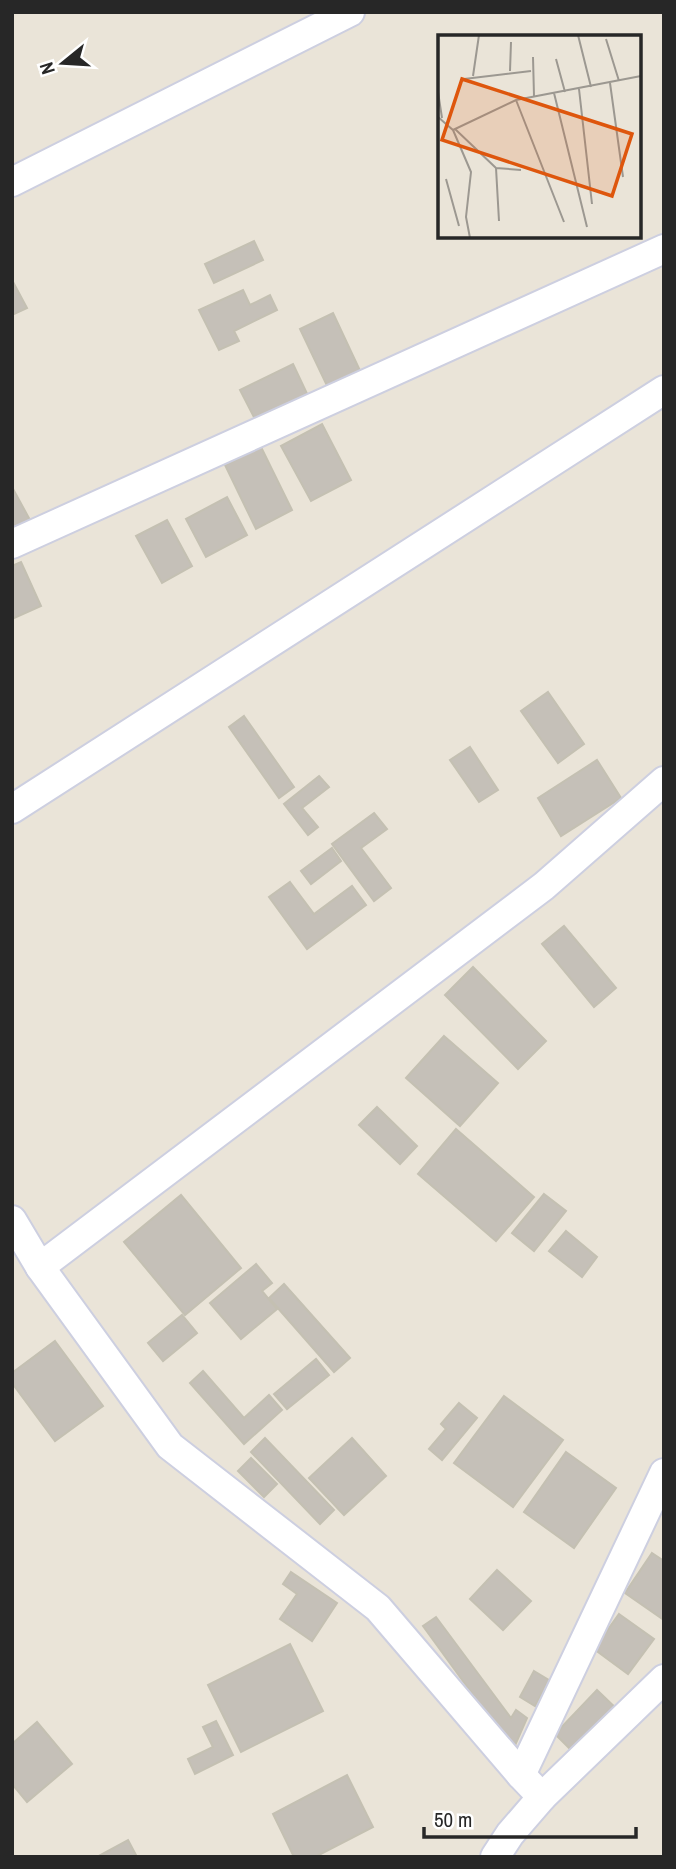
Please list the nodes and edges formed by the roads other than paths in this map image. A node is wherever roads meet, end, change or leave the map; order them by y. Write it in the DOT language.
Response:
graph roads {
  1 [pos="350,12"];
  2 [pos="12,182"];
  3 [pos="664,249"];
  4 [pos="664,390"];
  5 [pos="12,544"];
  6 [pos="664,780"];
  7 [pos="12,809"];
  8 [pos="12,1220"];
  9 [pos="40,1266"];
  10 [pos="664,1473"];
  11 [pos="664,1679"];
  12 [pos="521,1775"];
  13 [pos="542,1797"];
  14 [pos="495,1857"];
  1 -- 2 [label="street"];
  3 -- 5 [label="street"];
  4 -- 7 [label="street"];
  6 -- 9 [label="street"];
  8 -- 9 [label="street"];
  9 -- 12 [label="street"];
  10 -- 12 [label="street"];
  11 -- 13 [label="street"];
  12 -- 13 [label="street"];
  13 -- 14 [label="street"];
}
